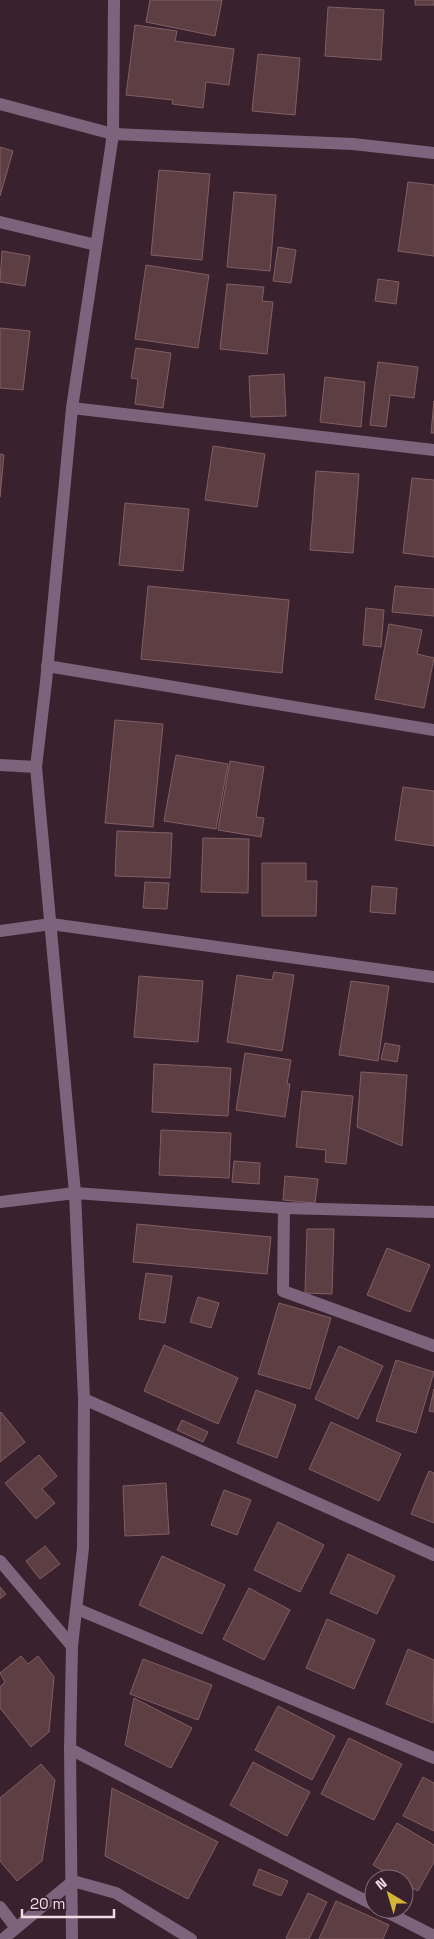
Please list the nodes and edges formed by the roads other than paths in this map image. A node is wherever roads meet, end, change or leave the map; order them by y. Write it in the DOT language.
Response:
graph roads {
  1 [pos="114,0"];
  2 [pos="0,104"];
  3 [pos="113,134"];
  4 [pos="434,153"];
  5 [pos="0,222"];
  6 [pos="96,246"];
  7 [pos="72,408"];
  8 [pos="434,450"];
  9 [pos="47,666"];
  10 [pos="434,730"];
  11 [pos="0,766"];
  12 [pos="36,767"];
  13 [pos="51,924"];
  14 [pos="0,931"];
  15 [pos="434,976"];
  16 [pos="75,1193"];
  17 [pos="0,1202"];
  18 [pos="284,1208"];
  19 [pos="434,1212"];
  20 [pos="434,1346"];
  21 [pos="84,1399"];
  22 [pos="434,1555"];
  23 [pos="0,1561"];
  24 [pos="77,1609"];
  25 [pos="72,1646"];
  26 [pos="70,1749"];
  27 [pos="434,1758"];
  28 [pos="73,1881"];
  29 [pos="364,1900"];
  30 [pos="0,1907"];
  31 [pos="401,1919"];
  32 [pos="16,1928"];
  33 [pos="434,1936"];
  34 [pos="3,1939"];
  35 [pos="72,1939"];
  36 [pos="192,1939"];
  1 -- 3 [label="street"];
  2 -- 3 [label="street"];
  3 -- 4 [label="street"];
  3 -- 6 [label="street"];
  5 -- 6 [label="street"];
  6 -- 7 [label="street"];
  7 -- 8 [label="street"];
  7 -- 9 [label="street"];
  9 -- 10 [label="street"];
  9 -- 12 [label="street"];
  11 -- 12 [label="street"];
  12 -- 13 [label="street"];
  13 -- 14 [label="street"];
  13 -- 15 [label="street"];
  13 -- 16 [label="street"];
  16 -- 17 [label="street"];
  16 -- 18 [label="street"];
  16 -- 21 [label="street"];
  18 -- 19 [label="street"];
  18 -- 20 [label="street"];
  21 -- 22 [label="street"];
  21 -- 24 [label="street"];
  23 -- 25 [label="street"];
  24 -- 25 [label="street"];
  24 -- 27 [label="street"];
  25 -- 26 [label="street"];
  26 -- 28 [label="street"];
  26 -- 29 [label="street"];
  28 -- 32 [label="street"];
  28 -- 35 [label="street"];
  28 -- 36 [label="street"];
  30 -- 32 [label="street"];
  31 -- 33 [label="street"];
  32 -- 34 [label="street"];
}
